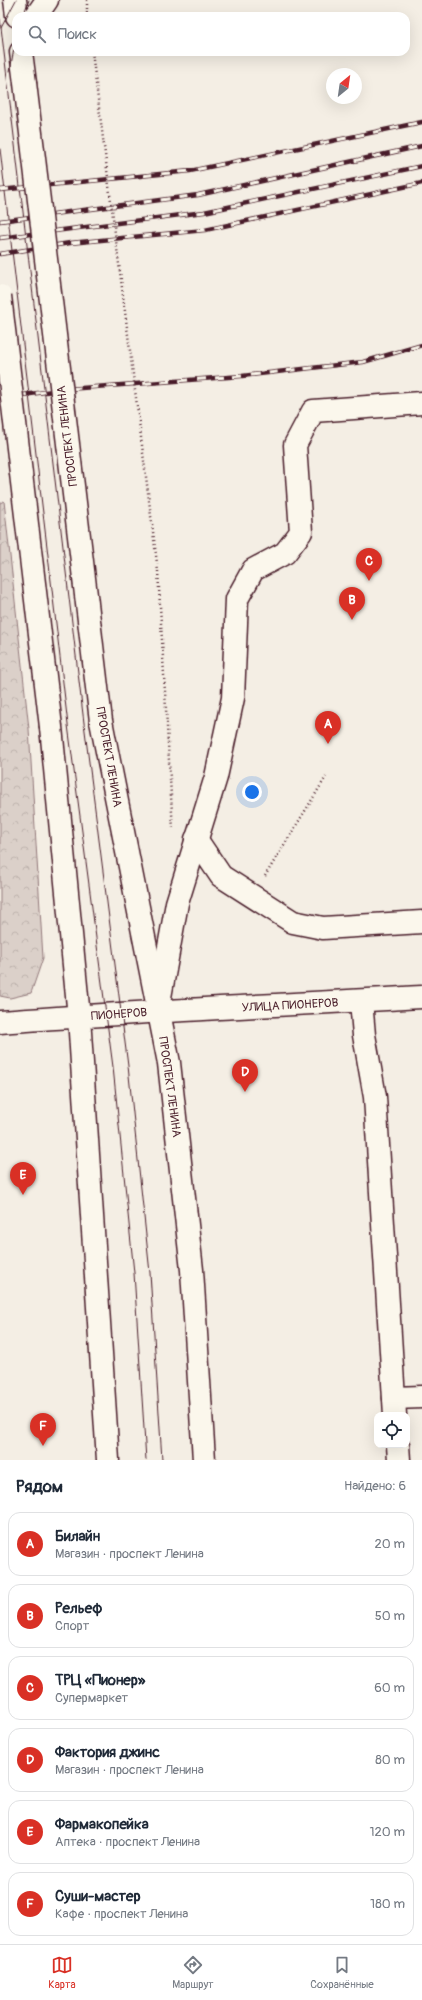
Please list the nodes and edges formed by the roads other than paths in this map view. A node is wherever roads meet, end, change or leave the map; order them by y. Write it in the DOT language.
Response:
graph roads {
  1 [pos="15,0"];
  2 [pos="47,0"];
  3 [pos="16,12"];
  4 [pos="39,12"];
  5 [pos="22,56"];
  6 [pos="0,296"];
  7 [pos="422,403"];
  8 [pos="196,839"];
  9 [pos="422,922"];
  10 [pos="422,997"];
  11 [pos="362,1001"];
  12 [pos="158,1011"];
  13 [pos="79,1017"];
  14 [pos="0,1022"];
  15 [pos="422,1397"];
  16 [pos="395,1407"];
  17 [pos="398,1448"];
  18 [pos="108,1460"];
  19 [pos="204,1460"];
  20 [pos="399,1460"];
  1 -- 3 [label="main road"];
  2 -- 4 [label="main road"];
  5 -- 12 [label="main road, ПРОСПЕКТ ЛЕНИНА, bridge"];
  6 -- 13 [label="main road, bridge"];
  7 -- 8 [label="main road"];
  8 -- 9 [label="main road"];
  8 -- 12 [label="main road"];
  10 -- 11 [label="main road, УЛИЦА ПИОНЕРОВ"];
  11 -- 12 [label="main road, УЛИЦА ПИОНЕРОВ"];
  11 -- 16 [label="main road"];
  12 -- 13 [label="main road, ПИОНЕРОВ"];
  12 -- 19 [label="main road, ПРОСПЕКТ ЛЕНИНА"];
  13 -- 14 [label="main road, ПИОНЕРОВ"];
  13 -- 18 [label="main road"];
  15 -- 16 [label="main road"];
  17 -- 20 [label="main road"];
}
